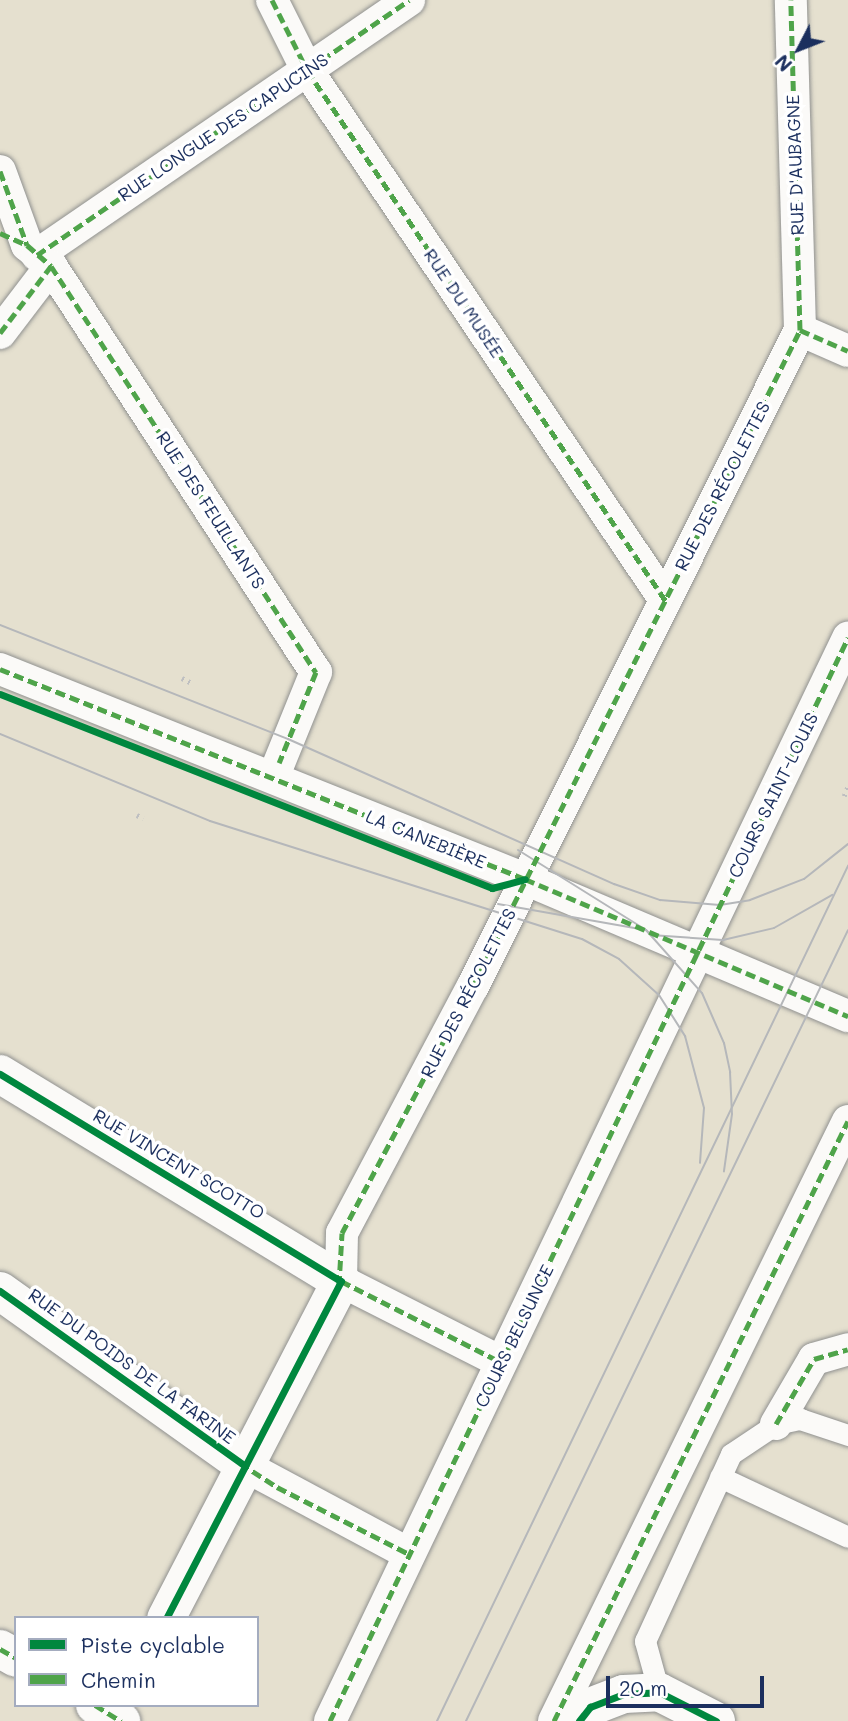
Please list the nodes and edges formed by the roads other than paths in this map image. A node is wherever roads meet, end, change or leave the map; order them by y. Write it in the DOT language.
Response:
graph roads {
  1 [pos="272,0"];
  2 [pos="409,0"];
  3 [pos="791,0"];
  4 [pos="307,70"];
  5 [pos="0,171"];
  6 [pos="29,250"];
  7 [pos="800,330"];
  8 [pos="0,333"];
  9 [pos="848,351"];
  10 [pos="664,600"];
  11 [pos="848,638"];
  12 [pos="0,669"];
  13 [pos="279,763"];
  14 [pos="525,879"];
  15 [pos="698,952"];
  16 [pos="848,1016"];
  17 [pos="0,1074"];
  18 [pos="848,1121"];
  19 [pos="341,1281"];
  20 [pos="0,1291"];
  21 [pos="848,1349"];
  22 [pos="501,1362"];
  23 [pos="776,1424"];
  24 [pos="848,1436"];
  25 [pos="245,1466"];
  26 [pos="720,1477"];
  27 [pos="848,1536"];
  28 [pos="409,1554"];
  29 [pos="167,1616"];
  30 [pos="659,1692"];
  31 [pos="330,1721"];
  32 [pos="554,1721"];
  33 [pos="579,1721"];
  34 [pos="716,1721"];
  1 -- 4 [label="street, RUE DU MUSÉE"];
  2 -- 4 [label="street, RUE LONGUE DES CAPUCINS"];
  3 -- 7 [label="street, RUE D'AUBAGNE"];
  4 -- 6 [label="street, RUE LONGUE DES CAPUCINS"];
  4 -- 10 [label="street, RUE DU MUSÉE"];
  5 -- 6 [label="street"];
  6 -- 8 [label="street, RUE LONGUE DES CAPUCINS"];
  6 -- 13 [label="street, RUE DES FEUILLANTS"];
  7 -- 9 [label="street"];
  7 -- 10 [label="street, RUE DES RÉCOLETTES"];
  10 -- 14 [label="street, RUE DES RÉCOLETTES"];
  11 -- 15 [label="street, COURS SAINT-LOUIS"];
  12 -- 14 [label="street, LA CANEBIÈRE"];
  14 -- 15 [label="street, LA CANEBIÈRE"];
  14 -- 19 [label="street, RUE DES RÉCOLETTES"];
  15 -- 16 [label="street, LA CANEBIÈRE"];
  15 -- 22 [label="street, COURS BELSUNCE"];
  17 -- 19 [label="street, RUE VINCENT SCOTTO"];
  18 -- 32 [label="street"];
  19 -- 22 [label="street, RUE VINCENT SCOTTO"];
  19 -- 25 [label="street, RUE DES RÉCOLETTES"];
  20 -- 25 [label="street, RUE DU POIDS DE LA FARINE"];
  21 -- 23 [label="street"];
  22 -- 28 [label="street, COURS BELSUNCE"];
  23 -- 24 [label="lane"];
  23 -- 26 [label="lane"];
  25 -- 28 [label="street, RUE DU POIDS DE LA FARINE"];
  25 -- 29 [label="street, RUE DES RÉCOLETTES"];
  26 -- 27 [label="lane"];
  26 -- 30 [label="lane"];
  28 -- 31 [label="street, COURS BELSUNCE"];
  30 -- 33 [label="street"];
  30 -- 34 [label="street"];
}
